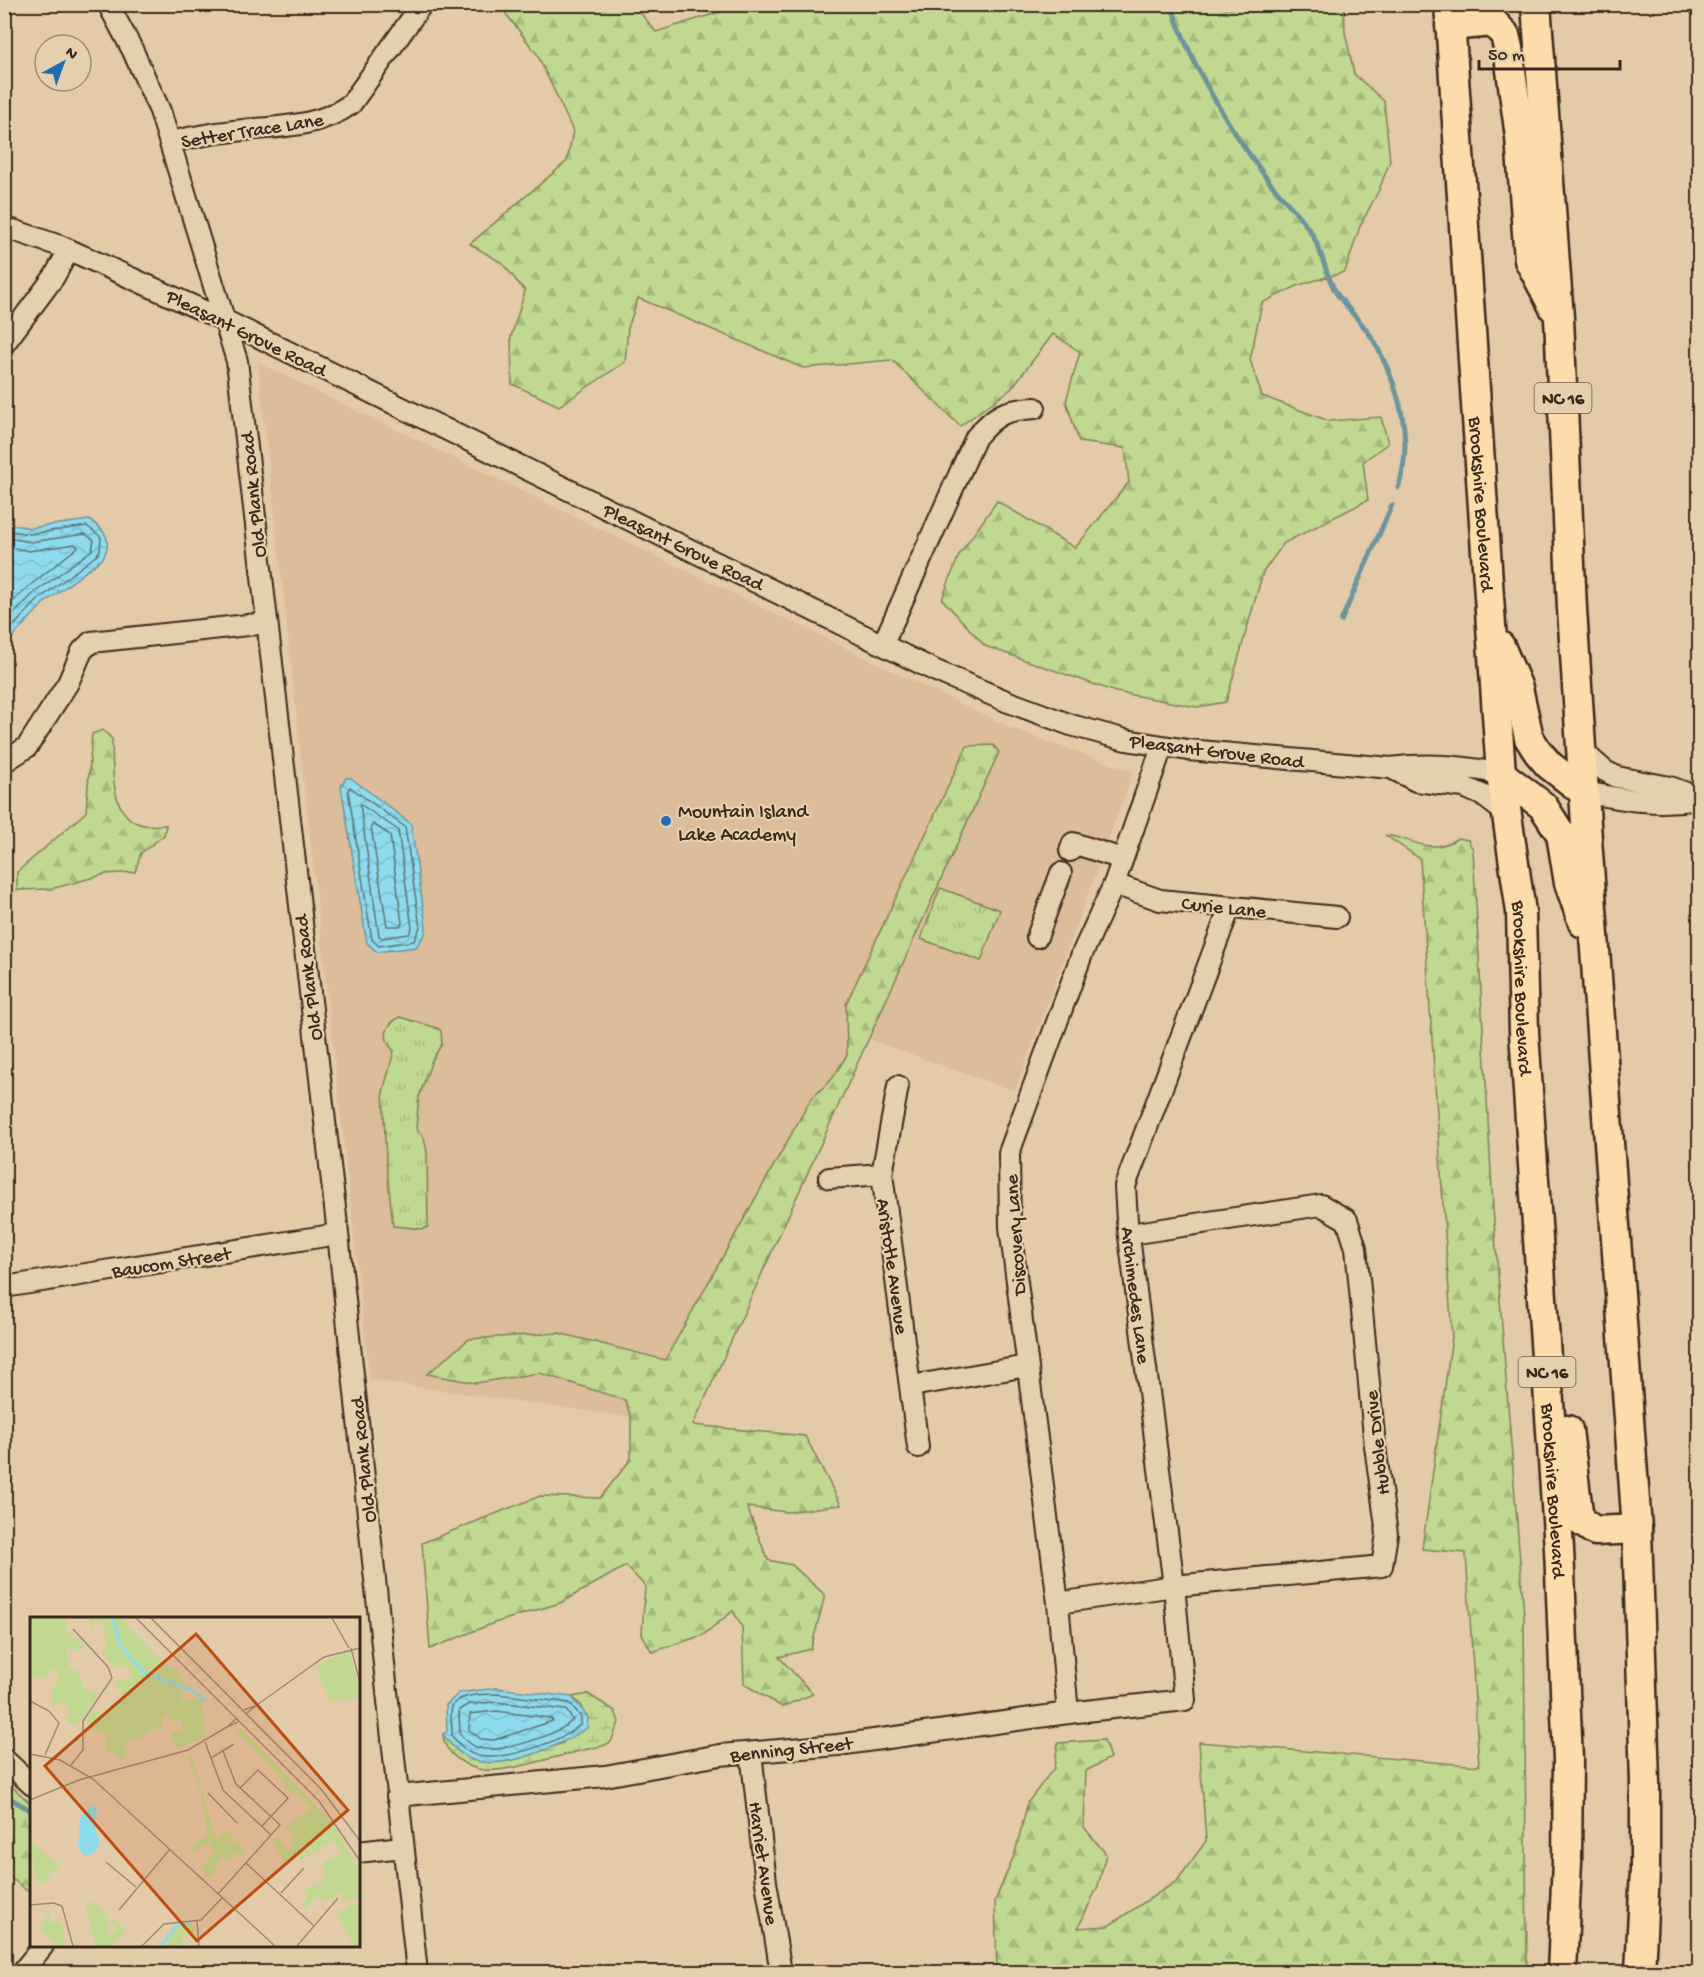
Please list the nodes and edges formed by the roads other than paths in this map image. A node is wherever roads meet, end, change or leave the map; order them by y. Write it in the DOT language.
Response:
graph roads {
  1 [pos="108,4"];
  2 [pos="423,4"];
  3 [pos="1536,4"];
  4 [pos="1449,15"];
  5 [pos="170,142"];
  6 [pos="4,227"];
  7 [pos="69,250"];
  8 [pos="1559,318"];
  9 [pos="226,321"];
  10 [pos="4,344"];
  11 [pos="1035,408"];
  12 [pos="267,623"];
  13 [pos="1491,625"];
  14 [pos="883,644"];
  15 [pos="1162,747"];
  16 [pos="1581,750"];
  17 [pos="4,762"];
  18 [pos="1391,768"];
  19 [pos="1501,774"];
  20 [pos="1584,792"];
  21 [pos="1700,798"];
  22 [pos="1507,814"];
  23 [pos="1070,850"];
  24 [pos="1122,859"];
  25 [pos="1061,873"];
  26 [pos="1114,884"];
  27 [pos="1230,907"];
  28 [pos="1337,917"];
  29 [pos="1037,937"];
  30 [pos="1597,962"];
  31 [pos="898,1086"];
  32 [pos="882,1174"];
  33 [pos="829,1178"];
  34 [pos="1537,1223"];
  35 [pos="338,1234"];
  36 [pos="1130,1234"];
  37 [pos="4,1287"];
  38 [pos="1027,1366"];
  39 [pos="911,1386"];
  40 [pos="918,1447"];
  41 [pos="1637,1529"];
  42 [pos="1174,1586"];
  43 [pos="1058,1603"];
  44 [pos="1185,1700"];
  45 [pos="1068,1713"];
  46 [pos="751,1753"];
  47 [pos="4,1759"];
  48 [pos="30,1783"];
  49 [pos="397,1796"];
  50 [pos="402,1847"];
  51 [pos="360,1852"];
  52 [pos="42,1947"];
  53 [pos="22,1972"];
  54 [pos="417,1972"];
  55 [pos="781,1972"];
  56 [pos="1562,1972"];
  57 [pos="1640,1972"];
  1 -- 5 [label="street, Old Plank Road"];
  2 -- 5 [label="street, Setter Trace Lane"];
  3 -- 8 [label="highway, NC 16"];
  4 -- 8 [label="highway"];
  4 -- 13 [label="highway, Brookshire Boulevard / NC 16"];
  5 -- 9 [label="street, Old Plank Road"];
  6 -- 7 [label="street, Pleasant Grove Road"];
  7 -- 9 [label="street, Pleasant Grove Road"];
  7 -- 10 [label="street"];
  8 -- 16 [label="highway, NC 16"];
  9 -- 12 [label="street, Old Plank Road"];
  9 -- 14 [label="street, Pleasant Grove Road"];
  11 -- 14 [label="street"];
  12 -- 17 [label="street"];
  12 -- 35 [label="street, Old Plank Road"];
  13 -- 19 [label="highway, Brookshire Boulevard / NC 16"];
  13 -- 20 [label="highway"];
  14 -- 15 [label="street, Pleasant Grove Road"];
  15 -- 18 [label="street, Pleasant Grove Road"];
  15 -- 24 [label="street, Discovery Lane"];
  16 -- 20 [label="highway, NC 16"];
  16 -- 21 [label="street"];
  18 -- 19 [label="street, Pleasant Grove Road"];
  18 -- 22 [label="street, Pleasant Grove Road"];
  19 -- 22 [label="highway, Brookshire Boulevard / NC 16"];
  19 -- 30 [label="highway"];
  20 -- 21 [label="street"];
  20 -- 30 [label="highway, NC 16"];
  22 -- 34 [label="highway, Brookshire Boulevard / NC 16"];
  23 -- 24 [label="street"];
  24 -- 26 [label="street, Discovery Lane"];
  25 -- 29 [label="street"];
  26 -- 27 [label="street, Curie Lane"];
  26 -- 38 [label="street, Discovery Lane"];
  27 -- 28 [label="street, Curie Lane"];
  27 -- 36 [label="street, Archimedes Lane"];
  30 -- 41 [label="highway, NC 16"];
  31 -- 32 [label="street, Aristotle Avenue"];
  32 -- 33 [label="street"];
  32 -- 39 [label="street, Aristotle Avenue"];
  34 -- 41 [label="highway"];
  34 -- 56 [label="highway, Brookshire Boulevard / NC 16"];
  35 -- 37 [label="street, Baucom Street"];
  35 -- 49 [label="street, Old Plank Road"];
  36 -- 42 [label="street, Archimedes Lane"];
  36 -- 42 [label="street, Hubble Drive"];
  38 -- 39 [label="street"];
  38 -- 43 [label="street, Discovery Lane"];
  39 -- 40 [label="street, Aristotle Avenue"];
  41 -- 57 [label="highway, NC 16"];
  42 -- 43 [label="street, Hubble Drive"];
  42 -- 44 [label="street, Archimedes Lane"];
  43 -- 45 [label="street, Discovery Lane"];
  44 -- 45 [label="street, Benning Street"];
  45 -- 46 [label="street, Benning Street"];
  46 -- 49 [label="street, Benning Street"];
  46 -- 55 [label="street, Harriet Avenue"];
  47 -- 48 [label="street"];
  49 -- 50 [label="street, Old Plank Road"];
  50 -- 51 [label="street"];
  50 -- 54 [label="street, Old Plank Road"];
  52 -- 53 [label="street"];
}
